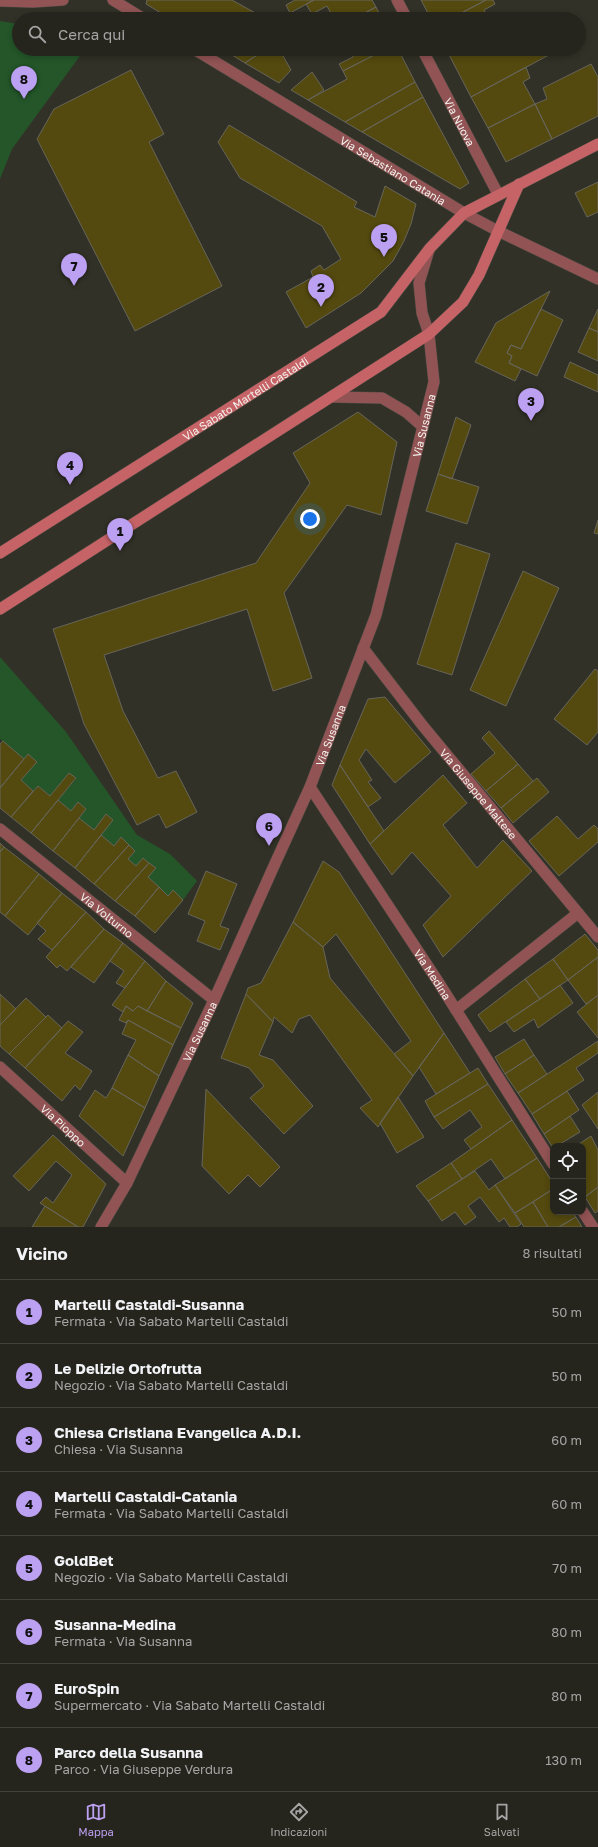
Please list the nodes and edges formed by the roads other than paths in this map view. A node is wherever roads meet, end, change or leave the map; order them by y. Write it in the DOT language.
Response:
graph roads {
  1 [pos="63,0"];
  2 [pos="113,0"];
  3 [pos="397,0"];
  4 [pos="0,1"];
  5 [pos="133,12"];
  6 [pos="403,12"];
  7 [pos="206,56"];
  8 [pos="426,56"];
  9 [pos="598,144"];
  10 [pos="519,184"];
  11 [pos="498,194"];
  12 [pos="464,213"];
  13 [pos="498,231"];
  14 [pos="430,248"];
  15 [pos="598,279"];
  16 [pos="429,334"];
  17 [pos="333,397"];
  18 [pos="423,427"];
  19 [pos="0,553"];
  20 [pos="0,610"];
  21 [pos="363,648"];
  22 [pos="310,787"];
  23 [pos="0,828"];
  24 [pos="578,912"];
  25 [pos="598,937"];
  26 [pos="214,1000"];
  27 [pos="456,1010"];
  28 [pos="0,1067"];
  29 [pos="550,1159"];
  30 [pos="127,1183"];
  31 [pos="585,1215"];
  32 [pos="101,1227"];
  33 [pos="593,1227"];
  1 -- 4 [label="street"];
  2 -- 5 [label="street"];
  3 -- 6 [label="street"];
  7 -- 12 [label="street, Via Sebastiano Catania"];
  8 -- 11 [label="street, Via Nuova"];
  9 -- 10 [label="main road, Via Sabato Martelli Castaldi"];
  10 -- 11 [label="main road, Via Sabato Martelli Castaldi"];
  10 -- 13 [label="main road"];
  11 -- 12 [label="main road, Via Sabato Martelli Castaldi"];
  12 -- 13 [label="street, Via Sebastiano Catania"];
  12 -- 14 [label="main road, Via Sabato Martelli Castaldi"];
  13 -- 15 [label="street, Via Sebastiano Catania"];
  13 -- 16 [label="main road"];
  14 -- 16 [label="street, Via Susanna"];
  14 -- 19 [label="main road, Via Sabato Martelli Castaldi"];
  16 -- 17 [label="main road"];
  16 -- 18 [label="street, Via Susanna"];
  17 -- 18 [label="street"];
  17 -- 20 [label="main road"];
  18 -- 21 [label="street, Via Susanna"];
  21 -- 22 [label="street, Via Susanna"];
  21 -- 24 [label="street, Via Giuseppe Maltese"];
  22 -- 26 [label="street, Via Susanna"];
  22 -- 27 [label="street, Via Medina"];
  23 -- 26 [label="street, Via Volturno"];
  24 -- 25 [label="street, Via Giuseppe Maltese"];
  24 -- 27 [label="street"];
  26 -- 30 [label="street, Via Susanna"];
  27 -- 29 [label="street, Via Medina"];
  28 -- 30 [label="street, Via Pioppo"];
  30 -- 32 [label="street, Via Susanna"];
  31 -- 33 [label="street"];
}
